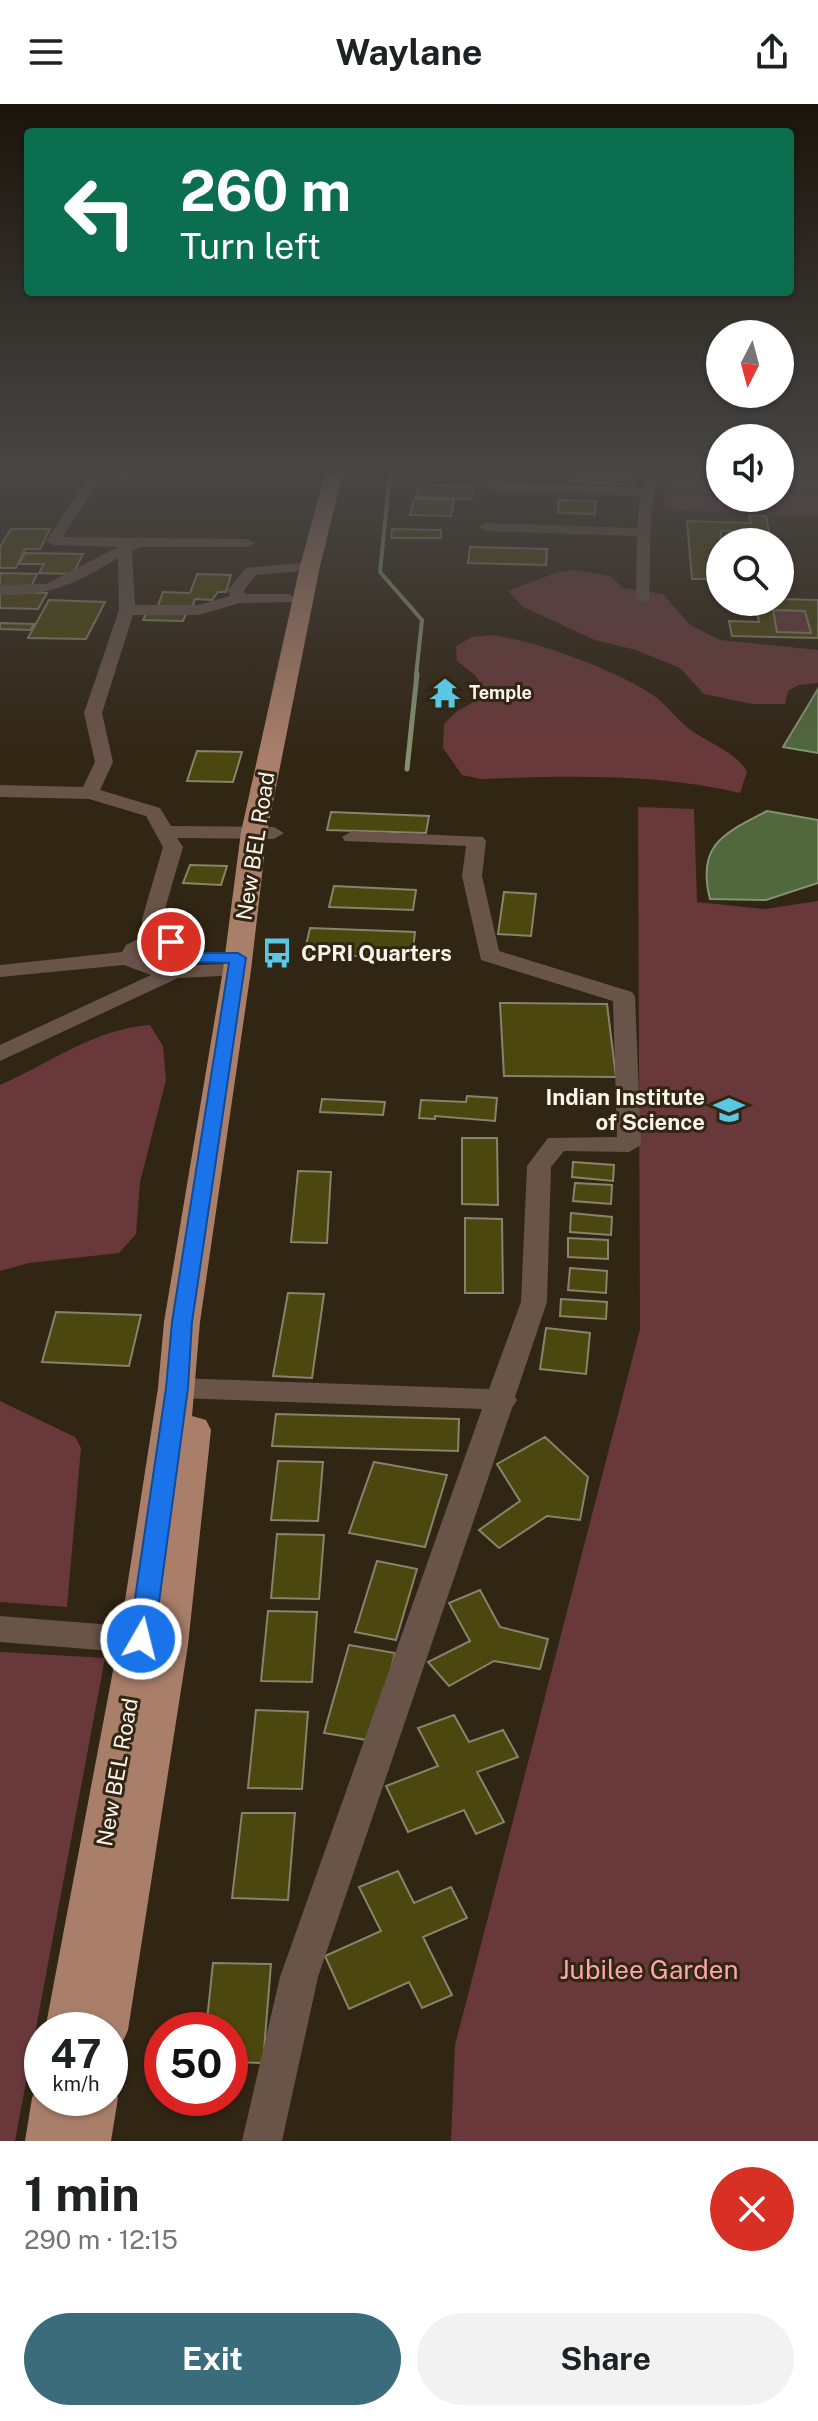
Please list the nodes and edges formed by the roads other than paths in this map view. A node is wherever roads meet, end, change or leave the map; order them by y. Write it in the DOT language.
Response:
graph roads {
  1 [pos="86,568"];
  2 [pos="130,568"];
  3 [pos="271,568"];
  4 [pos="319,568"];
  5 [pos="640,568"];
  6 [pos="0,590"];
  7 [pos="238,598"];
  8 [pos="289,599"];
  9 [pos="644,599"];
  10 [pos="127,610"];
  11 [pos="0,791"];
  12 [pos="90,793"];
  13 [pos="165,832"];
  14 [pos="264,833"];
  15 [pos="352,837"];
  16 [pos="153,941"];
  17 [pos="130,958"];
  18 [pos="183,958"];
  19 [pos="238,964"];
  20 [pos="0,971"];
  21 [pos="0,1054"];
  22 [pos="186,1388"];
  23 [pos="503,1400"];
  24 [pos="0,1629"];
  25 [pos="154,1642"];
  26 [pos="75,2012"];
  27 [pos="104,2012"];
  28 [pos="56,2116"];
  29 [pos="88,2116"];
  30 [pos="52,2141"];
  31 [pos="84,2141"];
  32 [pos="262,2141"];
  1 -- 6 [label="street"];
  2 -- 10 [label="street"];
  3 -- 7 [label="street"];
  4 -- 14 [label="main road, New BEL Road"];
  5 -- 9 [label="street"];
  7 -- 8 [label="street"];
  7 -- 10 [label="street"];
  10 -- 12 [label="street"];
  11 -- 12 [label="street"];
  12 -- 13 [label="street"];
  13 -- 14 [label="street"];
  13 -- 16 [label="street"];
  14 -- 19 [label="main road, New BEL Road"];
  14 -- 22 [label="main road, New BEL Road"];
  15 -- 23 [label="street"];
  16 -- 17 [label="street"];
  16 -- 18 [label="street"];
  17 -- 18 [label="street"];
  17 -- 20 [label="street"];
  18 -- 19 [label="street"];
  19 -- 21 [label="street"];
  19 -- 22 [label="main road, New BEL Road"];
  22 -- 23 [label="street"];
  22 -- 25 [label="main road, New BEL Road"];
  23 -- 32 [label="street"];
  24 -- 25 [label="street"];
  25 -- 26 [label="main road, New BEL Road"];
  25 -- 27 [label="main road, New BEL Road"];
  28 -- 30 [label="main road"];
  29 -- 31 [label="main road"];
}
